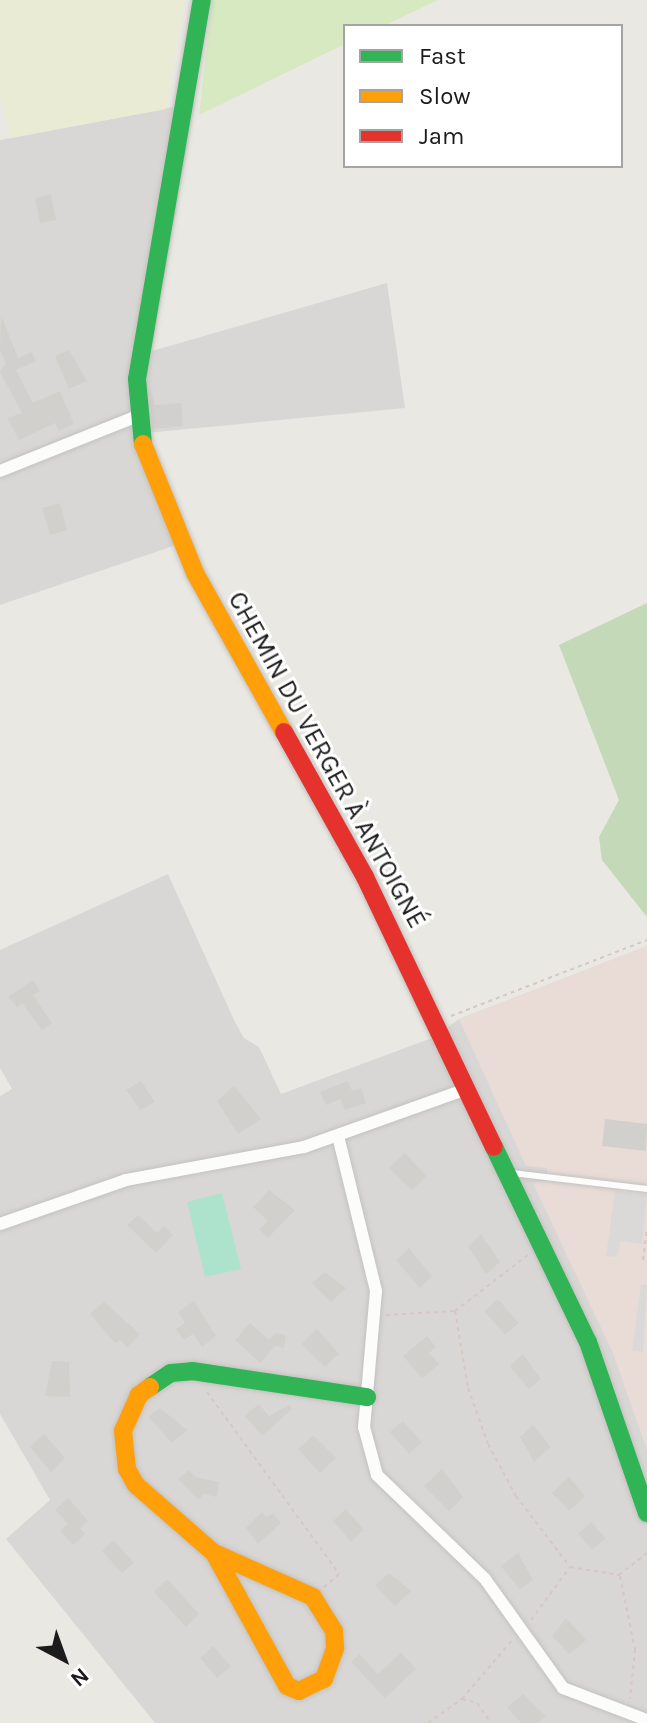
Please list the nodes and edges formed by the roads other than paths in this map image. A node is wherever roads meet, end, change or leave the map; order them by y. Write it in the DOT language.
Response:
graph roads {
  1 [pos="202,0"];
  2 [pos="135,417"];
  3 [pos="0,471"];
  4 [pos="467,1089"];
  5 [pos="338,1136"];
  6 [pos="506,1173"];
  7 [pos="647,1189"];
  8 [pos="0,1224"];
  9 [pos="367,1397"];
  10 [pos="647,1513"];
  11 [pos="214,1553"];
  12 [pos="647,1720"];
  1 -- 2 [label="street, CHEMIN DU VERGER À ANTOIGNÉ"];
  2 -- 3 [label="street"];
  2 -- 4 [label="street, CHEMIN DU VERGER À ANTOIGNÉ"];
  4 -- 5 [label="street"];
  4 -- 6 [label="street, CHEMIN DU VERGER À ANTOIGNÉ"];
  5 -- 8 [label="street"];
  5 -- 9 [label="street"];
  6 -- 7 [label="lane"];
  6 -- 10 [label="street, CHEMIN DU VERGER À ANTOIGNÉ"];
  9 -- 11 [label="street"];
  9 -- 12 [label="street"];
  11 -- 11 [label="street"];
}
